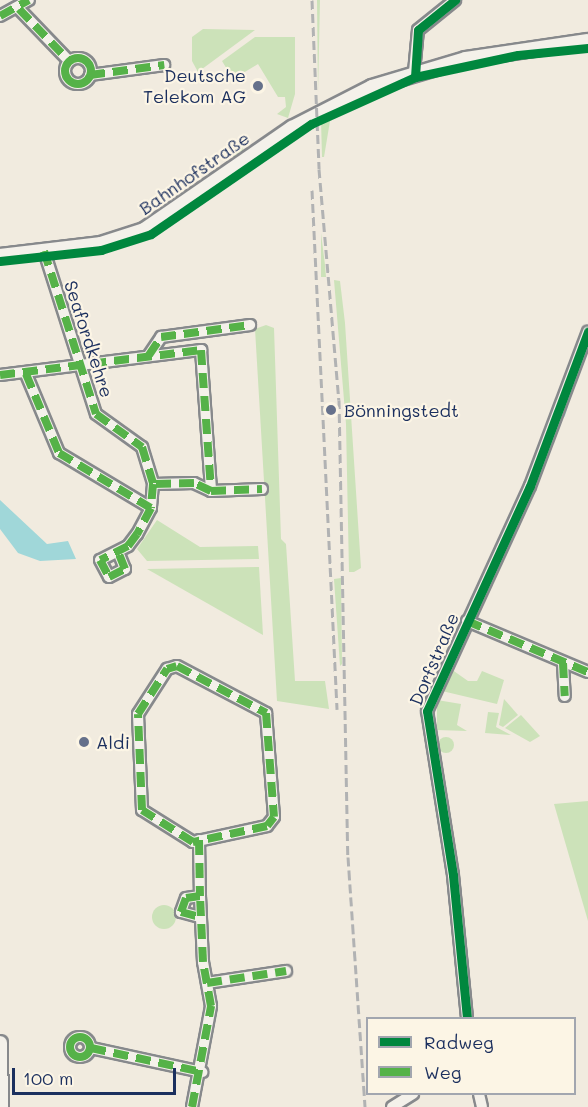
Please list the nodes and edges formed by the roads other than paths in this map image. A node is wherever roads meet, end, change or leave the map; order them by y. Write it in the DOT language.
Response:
graph roads {
  1 [pos="28,0"];
  2 [pos="455,0"];
  3 [pos="20,9"];
  4 [pos="1,13"];
  5 [pos="588,41"];
  6 [pos="69,61"];
  7 [pos="164,65"];
  8 [pos="414,72"];
  9 [pos="90,75"];
  10 [pos="44,251"];
  11 [pos="0,256"];
  12 [pos="250,325"];
  13 [pos="588,332"];
  14 [pos="149,355"];
  15 [pos="82,367"];
  16 [pos="26,374"];
  17 [pos="0,375"];
  18 [pos="153,484"];
  19 [pos="262,489"];
  20 [pos="211,491"];
  21 [pos="151,508"];
  22 [pos="118,552"];
  23 [pos="467,621"];
  24 [pos="563,663"];
  25 [pos="588,672"];
  26 [pos="566,696"];
  27 [pos="199,840"];
  28 [pos="200,896"];
  29 [pos="200,917"];
  30 [pos="286,971"];
  31 [pos="207,983"];
  32 [pos="467,1017"];
  33 [pos="0,1043"];
  34 [pos="90,1048"];
  35 [pos="202,1072"];
  36 [pos="411,1095"];
  37 [pos="1,1107"];
  38 [pos="192,1107"];
  39 [pos="392,1107"];
  1 -- 3 [label="street"];
  2 -- 8 [label="street"];
  3 -- 4 [label="street"];
  3 -- 6 [label="street"];
  5 -- 8 [label="main road, Bahnhofstraße"];
  6 -- 9 [label="street"];
  6 -- 9 [label="street"];
  7 -- 9 [label="street"];
  8 -- 10 [label="main road, Bahnhofstraße"];
  10 -- 11 [label="main road, Bahnhofstraße"];
  10 -- 15 [label="street, Seafordkehre"];
  12 -- 14 [label="street"];
  13 -- 23 [label="street, Dorfstraße"];
  14 -- 15 [label="street"];
  14 -- 20 [label="street"];
  15 -- 16 [label="street"];
  15 -- 18 [label="street, Seafordkehre"];
  16 -- 17 [label="street"];
  16 -- 21 [label="street"];
  18 -- 20 [label="street"];
  18 -- 21 [label="street, Seafordkehre"];
  19 -- 20 [label="street"];
  21 -- 22 [label="street, Seafordkehre"];
  23 -- 24 [label="street"];
  23 -- 32 [label="street, Dorfstraße"];
  24 -- 25 [label="street"];
  24 -- 26 [label="street"];
  27 -- 27 [label="street"];
  27 -- 28 [label="street"];
  28 -- 29 [label="street"];
  28 -- 29 [label="street"];
  29 -- 31 [label="street"];
  30 -- 31 [label="street"];
  31 -- 35 [label="street"];
  33 -- 37 [label="main road"];
  34 -- 35 [label="street"];
  35 -- 38 [label="street"];
  36 -- 39 [label="street"];
}
